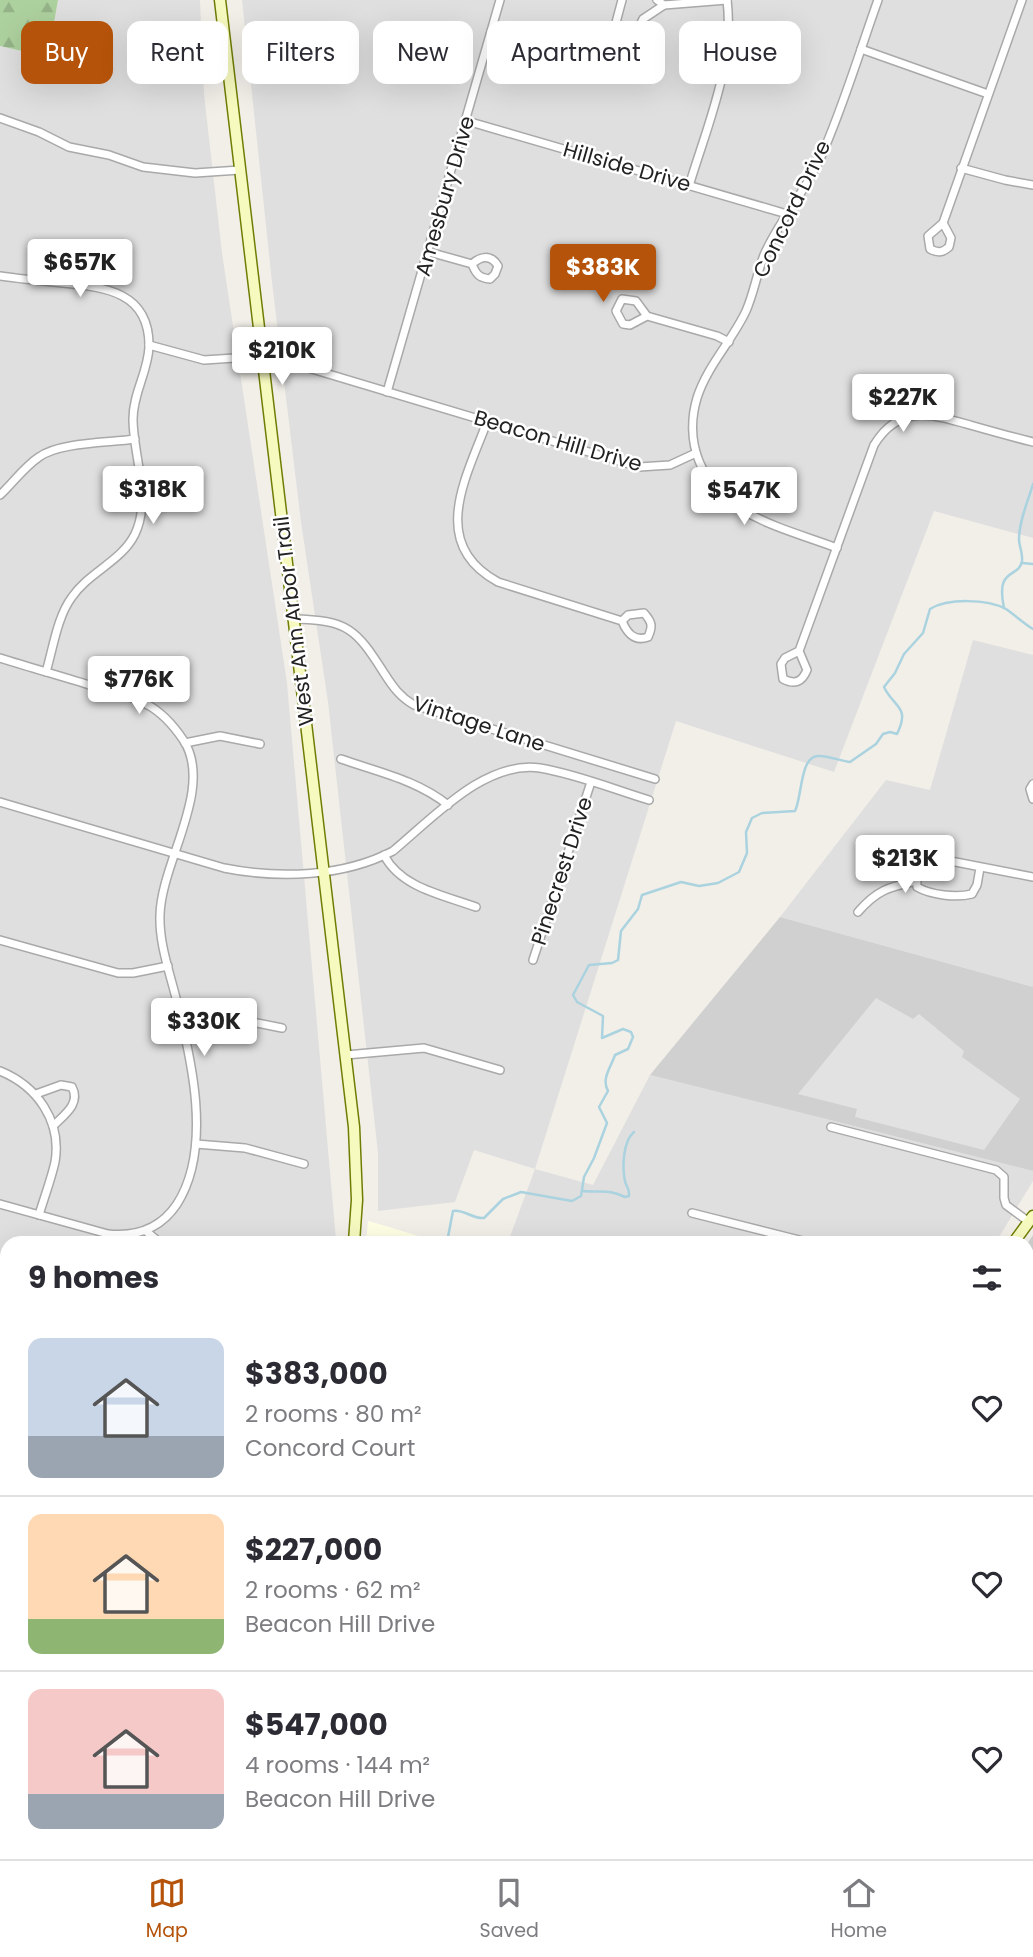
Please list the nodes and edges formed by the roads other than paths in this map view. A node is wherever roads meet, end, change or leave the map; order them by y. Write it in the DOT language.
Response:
graph roads {
  1 [pos="220,0"];
  2 [pos="500,0"];
  3 [pos="622,0"];
  4 [pos="657,0"];
  5 [pos="727,0"];
  6 [pos="878,0"];
  7 [pos="1022,0"];
  8 [pos="664,5"];
  9 [pos="861,49"];
  10 [pos="988,94"];
  11 [pos="0,118"];
  12 [pos="467,121"];
  13 [pos="961,168"];
  14 [pos="240,170"];
  15 [pos="1033,185"];
  16 [pos="689,186"];
  17 [pos="787,214"];
  18 [pos="943,223"];
  19 [pos="429,252"];
  20 [pos="472,264"];
  21 [pos="0,276"];
  22 [pos="647,316"];
  23 [pos="729,342"];
  24 [pos="149,345"];
  25 [pos="263,360"];
  26 [pos="387,392"];
  27 [pos="487,422"];
  28 [pos="135,439"];
  29 [pos="1033,442"];
  30 [pos="696,453"];
  31 [pos="0,495"];
  32 [pos="838,548"];
  33 [pos="293,619"];
  34 [pos="622,621"];
  35 [pos="799,651"];
  36 [pos="0,658"];
  37 [pos="46,672"];
  38 [pos="186,743"];
  39 [pos="260,744"];
  40 [pos="341,759"];
  41 [pos="655,779"];
  42 [pos="591,782"];
  43 [pos="1033,784"];
  44 [pos="1033,799"];
  45 [pos="649,800"];
  46 [pos="0,802"];
  47 [pos="448,805"];
  48 [pos="174,853"];
  49 [pos="384,855"];
  50 [pos="980,868"];
  51 [pos="324,871"];
  52 [pos="1033,877"];
  53 [pos="916,881"];
  54 [pos="476,907"];
  55 [pos="858,912"];
  56 [pos="0,940"];
  57 [pos="533,960"];
  58 [pos="167,966"];
  59 [pos="184,1028"];
  60 [pos="282,1028"];
  61 [pos="346,1055"];
  62 [pos="500,1070"];
  63 [pos="0,1071"];
  64 [pos="36,1094"];
  65 [pos="53,1126"];
  66 [pos="831,1128"];
  67 [pos="196,1144"];
  68 [pos="304,1164"];
  69 [pos="0,1204"];
  70 [pos="692,1213"];
  71 [pos="39,1215"];
  72 [pos="1031,1219"];
  73 [pos="146,1231"];
  74 [pos="152,1236"];
  75 [pos="354,1236"];
  76 [pos="783,1236"];
  77 [pos="1018,1236"];
  1 -- 14 [label="street, West Ann Arbor Trail"];
  2 -- 12 [label="street, Amesbury Drive"];
  3 -- 8 [label="street"];
  4 -- 8 [label="street"];
  5 -- 8 [label="street"];
  5 -- 16 [label="street"];
  6 -- 9 [label="street, Concord Drive"];
  7 -- 10 [label="street"];
  9 -- 10 [label="street"];
  9 -- 17 [label="street, Concord Drive"];
  10 -- 13 [label="street"];
  11 -- 14 [label="street"];
  12 -- 16 [label="street, Hillside Drive"];
  12 -- 19 [label="street, Amesbury Drive"];
  13 -- 15 [label="street"];
  13 -- 18 [label="street"];
  14 -- 25 [label="street, West Ann Arbor Trail"];
  16 -- 17 [label="street, Hillside Drive"];
  17 -- 23 [label="street, Concord Drive"];
  19 -- 20 [label="street"];
  19 -- 26 [label="street, Amesbury Drive"];
  21 -- 24 [label="street"];
  22 -- 22 [label="street"];
  22 -- 23 [label="street"];
  23 -- 30 [label="street, Concord Drive"];
  24 -- 25 [label="street, Beacon Hill Drive"];
  24 -- 28 [label="street"];
  25 -- 26 [label="street, Beacon Hill Drive"];
  25 -- 33 [label="street, West Ann Arbor Trail"];
  26 -- 27 [label="street, Beacon Hill Drive"];
  27 -- 30 [label="street, Beacon Hill Drive"];
  27 -- 34 [label="street"];
  28 -- 31 [label="street"];
  28 -- 37 [label="street"];
  29 -- 32 [label="street"];
  30 -- 32 [label="street"];
  32 -- 35 [label="street"];
  33 -- 41 [label="street, Vintage Lane"];
  33 -- 51 [label="street, West Ann Arbor Trail"];
  35 -- 35 [label="street"];
  36 -- 37 [label="street"];
  37 -- 38 [label="street"];
  38 -- 39 [label="street"];
  38 -- 48 [label="street"];
  40 -- 47 [label="street"];
  42 -- 45 [label="street, Pinecrest Drive"];
  42 -- 47 [label="street, Pinecrest Drive"];
  42 -- 57 [label="street, Pinecrest Drive"];
  43 -- 44 [label="street"];
  46 -- 48 [label="street, Pinecrest Drive"];
  47 -- 49 [label="street, Pinecrest Drive"];
  48 -- 51 [label="street, Pinecrest Drive"];
  48 -- 58 [label="street"];
  49 -- 51 [label="street, Pinecrest Drive"];
  49 -- 54 [label="street"];
  50 -- 52 [label="street"];
  50 -- 53 [label="street"];
  50 -- 53 [label="street"];
  51 -- 61 [label="street, West Ann Arbor Trail"];
  53 -- 55 [label="street"];
  56 -- 58 [label="street"];
  58 -- 59 [label="street"];
  59 -- 60 [label="street"];
  59 -- 67 [label="street"];
  61 -- 62 [label="street"];
  61 -- 75 [label="street, West Ann Arbor Trail"];
  63 -- 64 [label="street"];
  64 -- 65 [label="street"];
  64 -- 65 [label="street"];
  65 -- 71 [label="street"];
  66 -- 72 [label="street"];
  67 -- 68 [label="street"];
  67 -- 73 [label="street"];
  69 -- 71 [label="street"];
  70 -- 76 [label="street"];
  71 -- 73 [label="street"];
  72 -- 77 [label="street"];
  73 -- 74 [label="street"];
}
